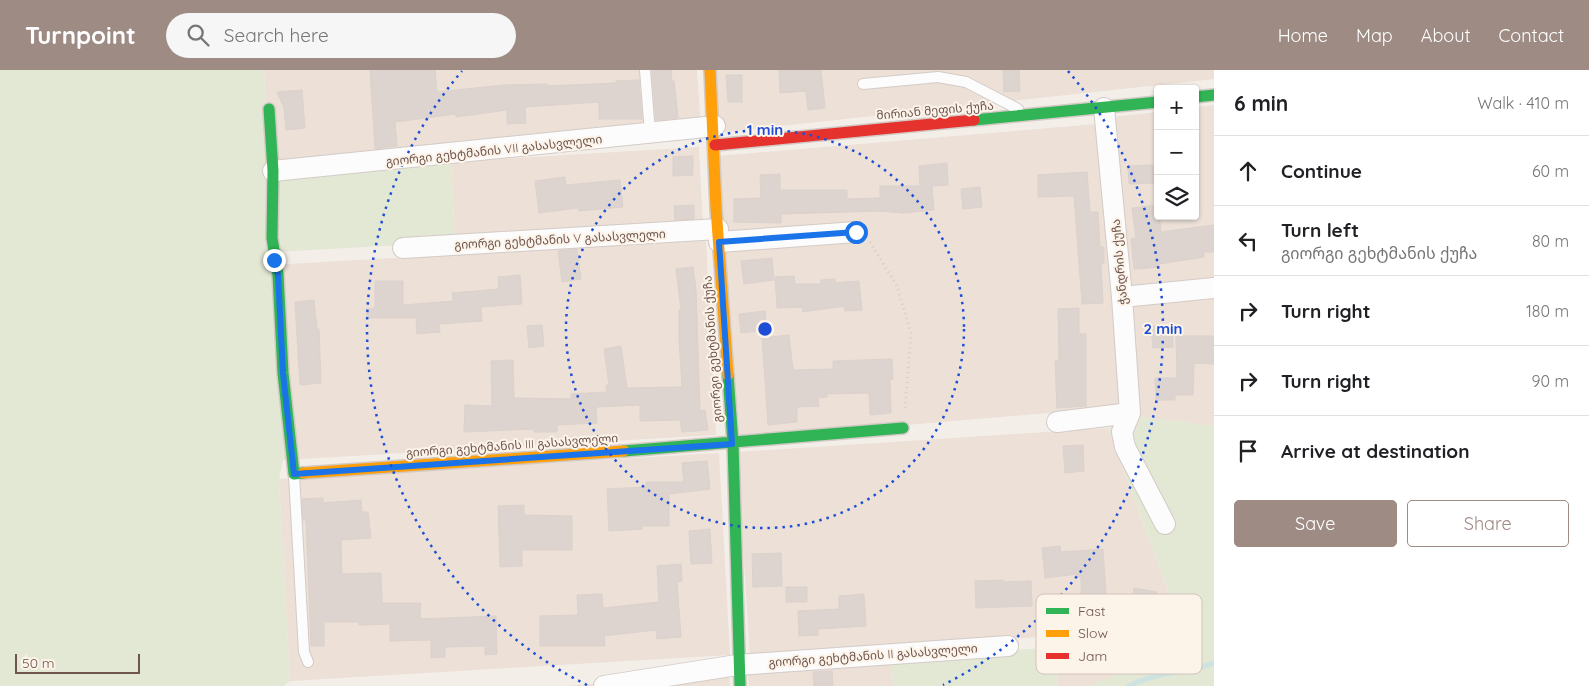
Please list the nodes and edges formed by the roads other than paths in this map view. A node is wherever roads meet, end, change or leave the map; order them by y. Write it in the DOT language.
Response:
graph roads {
  1 [pos="645,70"];
  2 [pos="710,70"];
  3 [pos="863,84"];
  4 [pos="1214,95"];
  5 [pos="1199,97"];
  6 [pos="1154,102"];
  7 [pos="1104,108"];
  8 [pos="269,109"];
  9 [pos="1040,114"];
  10 [pos="650,134"];
  11 [pos="715,136"];
  12 [pos="273,171"];
  13 [pos="856,232"];
  14 [pos="718,235"];
  15 [pos="403,248"];
  16 [pos="1214,288"];
  17 [pos="1122,297"];
  18 [pos="1130,413"];
  19 [pos="1057,422"];
  20 [pos="903,428"];
  21 [pos="732,444"];
  22 [pos="294,474"];
  23 [pos="1165,524"];
  24 [pos="1008,646"];
  25 [pos="308,662"];
  26 [pos="737,665"];
  27 [pos="604,686"];
  28 [pos="740,686"];
  1 -- 10 [label="lane"];
  2 -- 11 [label="street, გიორგი გეხტმანის ქუჩა"];
  3 -- 9 [label="lane"];
  4 -- 5 [label="street"];
  6 -- 7 [label="street, მირიან მეფის ქუჩა"];
  7 -- 9 [label="street, მირიან მეფის ქუჩა"];
  7 -- 17 [label="street, ჭანდრის ქუჩა"];
  8 -- 12 [label="street"];
  9 -- 11 [label="street, მირიან მეფის ქუჩა"];
  10 -- 11 [label="street, გიორგი გეხტმანის VII გასასვლელი"];
  10 -- 12 [label="street, გიორგი გეხტმანის VII გასასვლელი"];
  11 -- 14 [label="street, გიორგი გეხტმანის ქუჩა"];
  12 -- 22 [label="street"];
  13 -- 14 [label="street, გიორგი გეხტმანის V გასასვლელი"];
  14 -- 15 [label="street, გიორგი გეხტმანის V გასასვლელი"];
  14 -- 21 [label="street, გიორგი გეხტმანის ქუჩა"];
  16 -- 17 [label="street"];
  17 -- 18 [label="street, ჭანდრის ქუჩა"];
  18 -- 19 [label="street"];
  18 -- 23 [label="street, ჭანდრის ქუჩა"];
  20 -- 21 [label="street, გიორგი გეხტმანის III გასასვლელი"];
  21 -- 22 [label="street, გიორგი გეხტმანის III გასასვლელი"];
  21 -- 26 [label="street, გიორგი გეხტმანის ქუჩა"];
  22 -- 25 [label="lane"];
  24 -- 26 [label="street, გიორგი გეხტმანის II გასასვლელი"];
  26 -- 27 [label="street, გიორგი გეხტმანის II გასასვლელი"];
  26 -- 28 [label="street, გიორგი გეხტმანის ქუჩა"];
}
